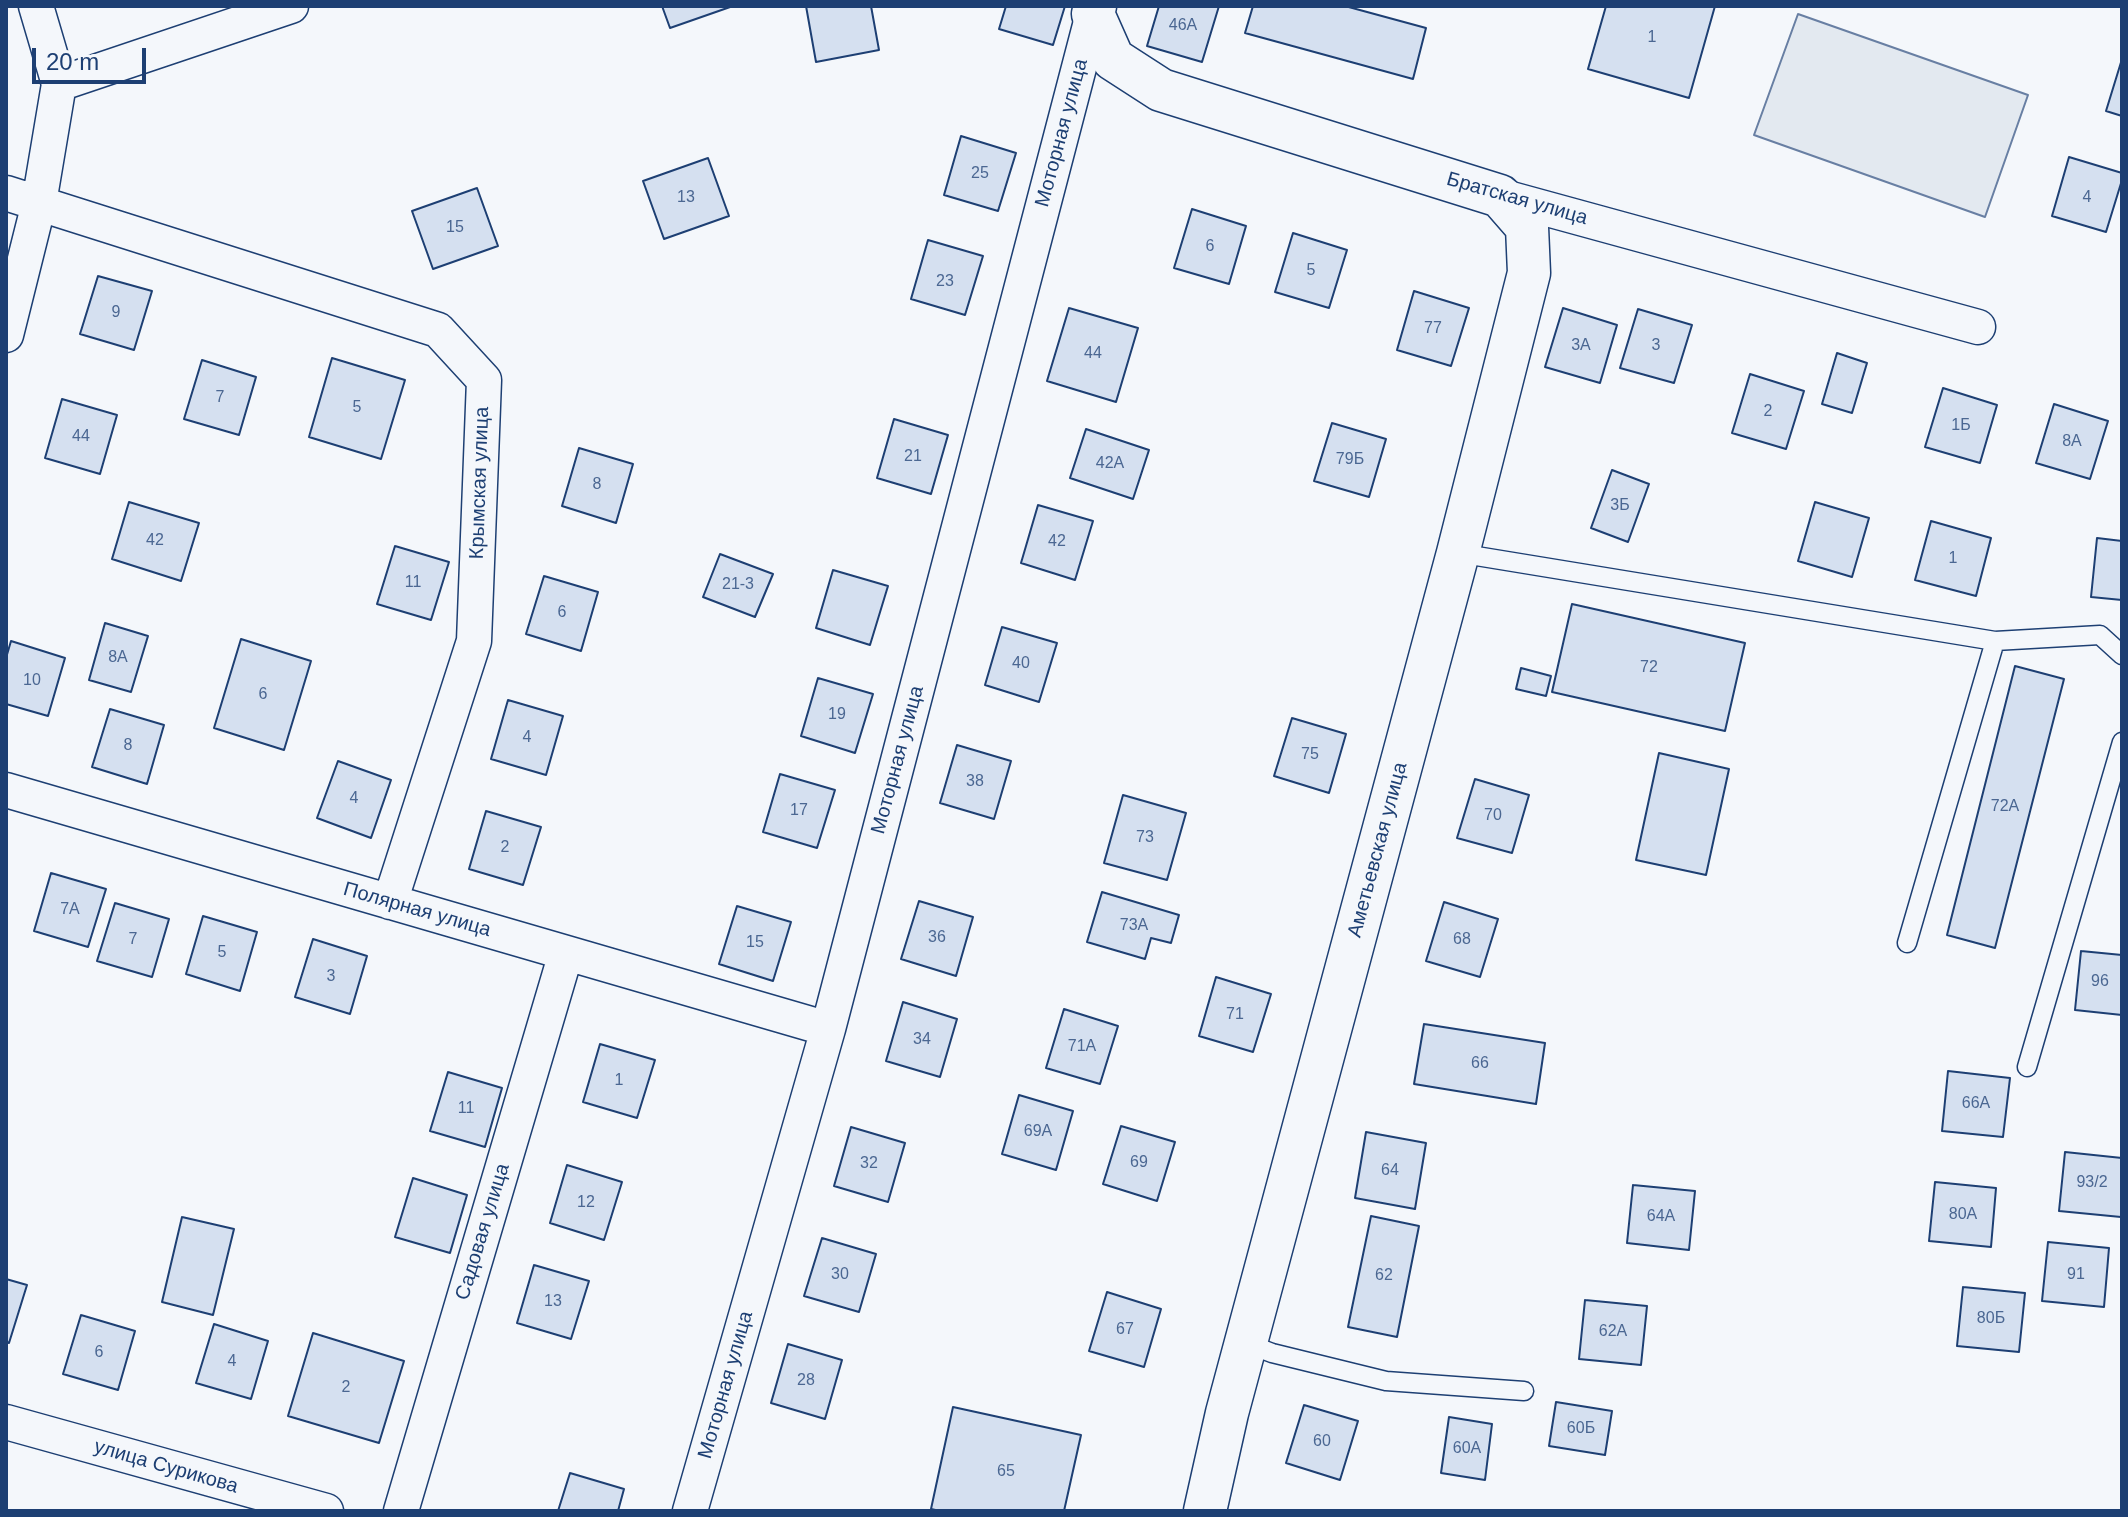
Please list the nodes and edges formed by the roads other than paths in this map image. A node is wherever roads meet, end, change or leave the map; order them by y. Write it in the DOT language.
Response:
graph roads {
  1 [pos="36,6"];
  2 [pos="291,6"];
  3 [pos="1094,10"];
  4 [pos="59,84"];
  5 [pos="6,193"];
  6 [pos="1500,196"];
  7 [pos="39,203"];
  8 [pos="1978,327"];
  9 [pos="6,335"];
  10 [pos="1458,553"];
  11 [pos="1995,641"];
  12 [pos="2122,655"];
  13 [pos="2122,742"];
  14 [pos="6,790"];
  15 [pos="390,902"];
  16 [pos="1907,943"];
  17 [pos="566,953"];
  18 [pos="828,1029"];
  19 [pos="2027,1067"];
  20 [pos="1246,1343"];
  21 [pos="1524,1391"];
  22 [pos="6,1422"];
  23 [pos="326,1511"];
  24 [pos="401,1511"];
  25 [pos="690,1511"];
  26 [pos="1205,1511"];
  1 -- 4 [label="street"];
  2 -- 4 [label="street"];
  3 -- 6 [label="street, Братская улица"];
  3 -- 18 [label="street, Моторная улица"];
  4 -- 7 [label="street"];
  5 -- 7 [label="street, Крымская улица"];
  6 -- 8 [label="street, Братская улица"];
  6 -- 10 [label="street, Аметьевская улица"];
  7 -- 9 [label="street"];
  7 -- 15 [label="street, Крымская улица"];
  10 -- 11 [label="lane"];
  10 -- 20 [label="street, Аметьевская улица"];
  11 -- 12 [label="lane"];
  11 -- 16 [label="lane"];
  13 -- 19 [label="lane"];
  14 -- 15 [label="street, Полярная улица"];
  15 -- 17 [label="street, Полярная улица"];
  17 -- 18 [label="street, Полярная улица"];
  17 -- 24 [label="street, Садовая улица"];
  18 -- 25 [label="street, Моторная улица"];
  20 -- 21 [label="lane"];
  20 -- 26 [label="street, Аметьевская улица"];
  22 -- 23 [label="street, улица Сурикова"];
}
